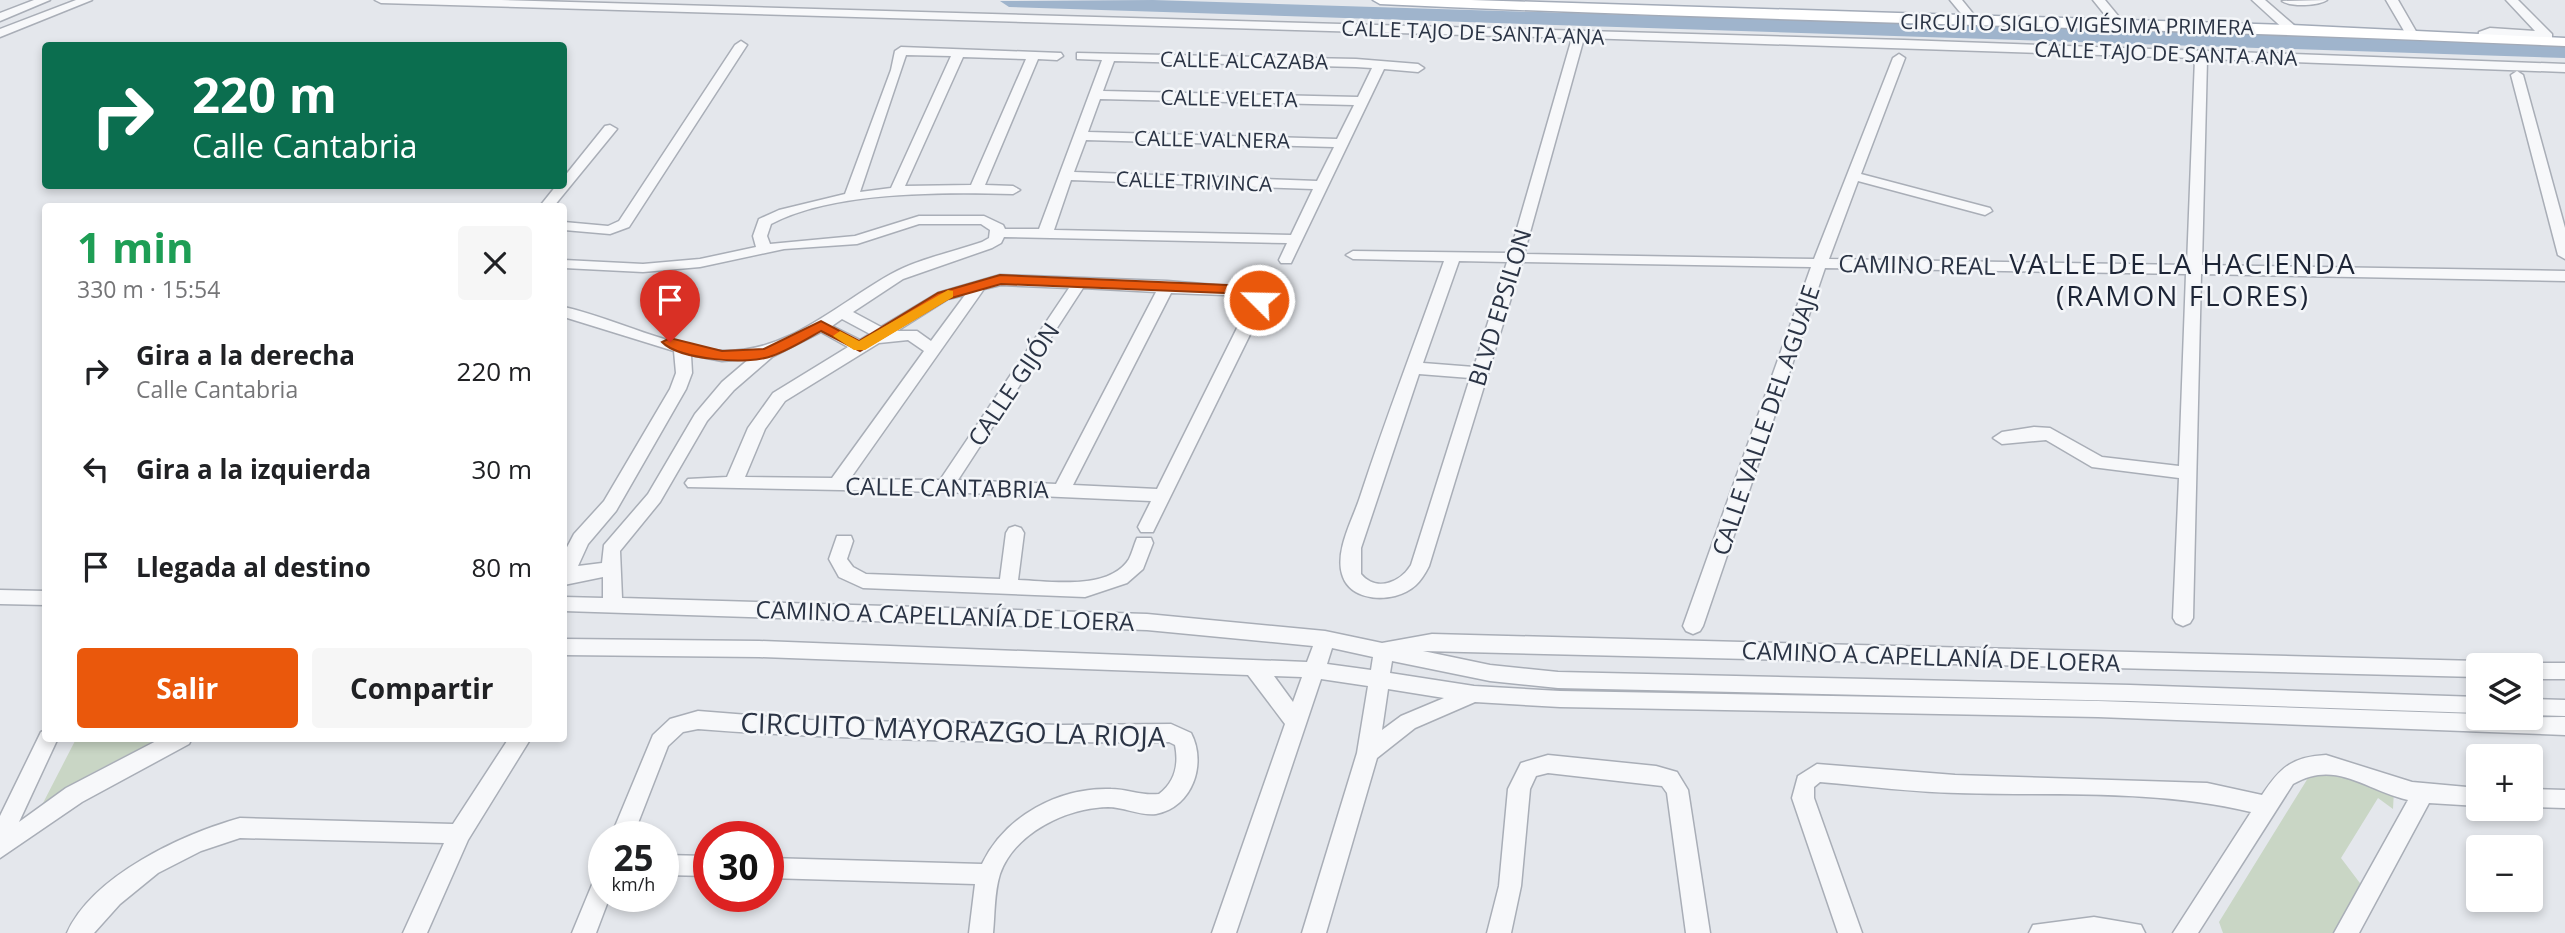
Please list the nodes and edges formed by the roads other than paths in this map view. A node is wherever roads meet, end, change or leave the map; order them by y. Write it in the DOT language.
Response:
graph roads {
  1 [pos="44,0"];
  2 [pos="86,0"];
  3 [pos="381,0"];
  4 [pos="1380,0"];
  5 [pos="1956,0"];
  6 [pos="2099,0"];
  7 [pos="2258,0"];
  8 [pos="2319,0"];
  9 [pos="2392,0"];
  10 [pos="2512,0"];
  11 [pos="2288,1"];
  12 [pos="1667,6"];
  13 [pos="0,17"];
  14 [pos="1973,21"];
  15 [pos="2118,23"];
  16 [pos="2291,29"];
  17 [pos="0,33"];
  18 [pos="2411,33"];
  19 [pos="1579,34"];
  20 [pos="2555,40"];
  21 [pos="741,45"];
  22 [pos="959,52"];
  23 [pos="2201,54"];
  24 [pos="1034,55"];
  25 [pos="1057,55"];
  26 [pos="1081,57"];
  27 [pos="1109,57"];
  28 [pos="1899,58"];
  29 [pos="1379,66"];
  30 [pos="1418,68"];
  31 [pos="2565,68"];
  32 [pos="2517,75"];
  33 [pos="1096,95"];
  34 [pos="1363,102"];
  35 [pos="610,130"];
  36 [pos="1081,136"];
  37 [pos="1343,143"];
  38 [pos="1066,176"];
  39 [pos="1853,176"];
  40 [pos="567,182"];
  41 [pos="1323,185"];
  42 [pos="977,188"];
  43 [pos="561,189"];
  44 [pos="1013,190"];
  45 [pos="896,191"];
  46 [pos="851,197"];
  47 [pos="549,203"];
  48 [pos="792,211"];
  49 [pos="1986,211"];
  50 [pos="950,220"];
  51 [pos="567,226"];
  52 [pos="998,233"];
  53 [pos="1045,234"];
  54 [pos="1296,239"];
  55 [pos="794,243"];
  56 [pos="764,249"];
  57 [pos="960,254"];
  58 [pos="1353,255"];
  59 [pos="2565,255"];
  60 [pos="1516,257"];
  61 [pos="1453,258"];
  62 [pos="1286,260"];
  63 [pos="1820,262"];
  64 [pos="567,264"];
  65 [pos="2196,270"];
  66 [pos="2565,276"];
  67 [pos="1080,282"];
  68 [pos="980,284"];
  69 [pos="1167,286"];
  70 [pos="567,313"];
  71 [pos="842,313"];
  72 [pos="821,326"];
  73 [pos="872,340"];
  74 [pos="682,348"];
  75 [pos="933,349"];
  76 [pos="766,353"];
  77 [pos="1414,368"];
  78 [pos="1479,373"];
  79 [pos="2002,438"];
  80 [pos="2189,473"];
  81 [pos="694,483"];
  82 [pos="733,484"];
  83 [pos="837,484"];
  84 [pos="945,485"];
  85 [pos="1062,490"];
  86 [pos="1161,495"];
  87 [pos="1015,533"];
  88 [pos="845,541"];
  89 [pos="612,569"];
  90 [pos="567,572"];
  91 [pos="567,577"];
  92 [pos="906,583"];
  93 [pos="1008,587"];
  94 [pos="0,597"];
  95 [pos="42,598"];
  96 [pos="567,604"];
  97 [pos="613,604"];
  98 [pos="894,613"];
  99 [pos="2183,618"];
  100 [pos="1693,626"];
  101 [pos="1325,639"];
  102 [pos="567,647"];
  103 [pos="1384,650"];
  104 [pos="1253,667"];
  105 [pos="2466,669"];
  106 [pos="1316,670"];
  107 [pos="2543,671"];
  108 [pos="2565,671"];
  109 [pos="1381,681"];
  110 [pos="1474,694"];
  111 [pos="2466,705"];
  112 [pos="2543,707"];
  113 [pos="2565,708"];
  114 [pos="1297,723"];
  115 [pos="2565,726"];
  116 [pos="46,742"];
  117 [pos="174,742"];
  118 [pos="517,742"];
  119 [pos="1367,753"];
  120 [pos="2423,794"];
  121 [pos="2466,796"];
  122 [pos="2543,798"];
  123 [pos="2565,799"];
  124 [pos="2266,806"];
  125 [pos="628,821"];
  126 [pos="459,834"];
  127 [pos="0,839"];
  128 [pos="0,848"];
  129 [pos="784,868"];
  130 [pos="989,874"];
  131 [pos="592,912"];
  132 [pos="79,933"];
  133 [pos="415,933"];
  134 [pos="584,933"];
  135 [pos="981,933"];
  136 [pos="1224,933"];
  137 [pos="1314,933"];
  138 [pos="1499,933"];
  139 [pos="1698,933"];
  140 [pos="1850,933"];
  141 [pos="2041,933"];
  142 [pos="2133,933"];
  143 [pos="2185,933"];
  144 [pos="2346,933"];
  1 -- 13 [label="street"];
  2 -- 17 [label="street"];
  3 -- 19 [label="street, CALLE TAJO DE SANTA ANA"];
  4 -- 12 [label="main road, CIRCUITO SIGLO VIGÉSIMA PRIMERA"];
  5 -- 14 [label="street"];
  6 -- 15 [label="street"];
  7 -- 16 [label="street"];
  8 -- 11 [label="street"];
  9 -- 18 [label="street"];
  10 -- 20 [label="street"];
  12 -- 14 [label="main road, CIRCUITO SIGLO VIGÉSIMA PRIMERA"];
  14 -- 15 [label="main road, CIRCUITO SIGLO VIGÉSIMA PRIMERA"];
  15 -- 16 [label="main road, CIRCUITO SIGLO VIGÉSIMA PRIMERA"];
  16 -- 18 [label="main road, CIRCUITO SIGLO VIGÉSIMA PRIMERA"];
  18 -- 20 [label="main road, CIRCUITO SIGLO VIGÉSIMA PRIMERA"];
  19 -- 23 [label="street, CALLE TAJO DE SANTA ANA"];
  19 -- 60 [label="street, BLVD EPSILON"];
  21 -- 51 [label="street"];
  22 -- 24 [label="street"];
  22 -- 45 [label="street"];
  22 -- 46 [label="street"];
  23 -- 31 [label="street, CALLE TAJO DE SANTA ANA"];
  23 -- 65 [label="street"];
  24 -- 25 [label="street"];
  24 -- 42 [label="street"];
  26 -- 27 [label="street, CALLE ALCAZABA"];
  27 -- 29 [label="street, CALLE ALCAZABA"];
  27 -- 33 [label="street"];
  28 -- 39 [label="street, CALLE VALLE DEL AGUAJE"];
  29 -- 30 [label="street, CALLE ALCAZABA"];
  29 -- 34 [label="street"];
  32 -- 59 [label="street"];
  33 -- 34 [label="street, CALLE VELETA"];
  33 -- 36 [label="street"];
  34 -- 37 [label="street"];
  35 -- 40 [label="street"];
  36 -- 37 [label="street, CALLE VALNERA"];
  36 -- 38 [label="street"];
  37 -- 41 [label="street"];
  38 -- 41 [label="street, CALLE TRIVINCA"];
  38 -- 53 [label="street"];
  39 -- 49 [label="street"];
  39 -- 63 [label="street, CALLE VALLE DEL AGUAJE"];
  41 -- 54 [label="street"];
  42 -- 44 [label="street"];
  42 -- 45 [label="street"];
  43 -- 47 [label="street"];
  45 -- 46 [label="street"];
  46 -- 48 [label="street"];
  48 -- 55 [label="street"];
  48 -- 56 [label="street"];
  50 -- 52 [label="street"];
  50 -- 55 [label="street"];
  50 -- 57 [label="street"];
  52 -- 53 [label="street"];
  52 -- 57 [label="street"];
  53 -- 54 [label="street"];
  54 -- 62 [label="street"];
  55 -- 56 [label="street"];
  56 -- 64 [label="street"];
  57 -- 71 [label="street"];
  58 -- 61 [label="street, CAMINO REAL"];
  60 -- 61 [label="street, CAMINO REAL"];
  60 -- 63 [label="street, CAMINO REAL"];
  60 -- 78 [label="street, BLVD EPSILON"];
  61 -- 77 [label="street"];
  63 -- 65 [label="street, CAMINO REAL"];
  63 -- 100 [label="street, CALLE VALLE DEL AGUAJE"];
  65 -- 66 [label="street, CAMINO REAL"];
  65 -- 80 [label="street"];
  67 -- 68 [label="street"];
  67 -- 69 [label="street"];
  67 -- 84 [label="street, CALLE GIJÓN"];
  68 -- 73 [label="street"];
  68 -- 75 [label="street"];
  69 -- 85 [label="street"];
  69 -- 86 [label="street"];
  70 -- 74 [label="street"];
  71 -- 72 [label="street"];
  71 -- 73 [label="street"];
  72 -- 73 [label="street"];
  72 -- 76 [label="street"];
  73 -- 75 [label="street"];
  73 -- 82 [label="street"];
  74 -- 76 [label="street"];
  74 -- 90 [label="street"];
  75 -- 83 [label="street"];
  76 -- 89 [label="street"];
  77 -- 78 [label="street"];
  77 -- 78 [label="street, BLVD EPSILON"];
  79 -- 80 [label="street"];
  80 -- 99 [label="street"];
  81 -- 82 [label="street, CALLE CANTABRIA"];
  82 -- 83 [label="street, CALLE CANTABRIA"];
  83 -- 84 [label="street, CALLE CANTABRIA"];
  84 -- 85 [label="street, CALLE CANTABRIA"];
  85 -- 86 [label="street, CALLE CANTABRIA"];
  86 -- 93 [label="street"];
  87 -- 93 [label="street"];
  88 -- 92 [label="street"];
  89 -- 91 [label="street"];
  89 -- 97 [label="street"];
  92 -- 93 [label="street"];
  92 -- 98 [label="street"];
  94 -- 95 [label="street"];
  96 -- 97 [label="street, CAMINO A CAPELLANÍA DE LOERA"];
  97 -- 98 [label="street, CAMINO A CAPELLANÍA DE LOERA"];
  98 -- 101 [label="street, CAMINO A CAPELLANÍA DE LOERA"];
  101 -- 103 [label="street, CAMINO A CAPELLANÍA DE LOERA"];
  101 -- 106 [label="street"];
  102 -- 104 [label="street"];
  103 -- 105 [label="street, CAMINO A CAPELLANÍA DE LOERA"];
  103 -- 109 [label="street"];
  103 -- 111 [label="street, CAMINO A CAPELLANÍA DE LOERA"];
  104 -- 106 [label="street"];
  104 -- 114 [label="street"];
  106 -- 109 [label="street"];
  106 -- 114 [label="street"];
  107 -- 108 [label="street"];
  109 -- 110 [label="street"];
  109 -- 119 [label="street"];
  110 -- 115 [label="street"];
  110 -- 119 [label="street"];
  112 -- 113 [label="street"];
  114 -- 136 [label="street"];
  116 -- 127 [label="street"];
  117 -- 128 [label="street"];
  118 -- 126 [label="street"];
  119 -- 137 [label="street"];
  120 -- 121 [label="street"];
  120 -- 124 [label="street"];
  120 -- 144 [label="street"];
  122 -- 123 [label="street"];
  124 -- 140 [label="street"];
  124 -- 143 [label="street"];
  125 -- 130 [label="street, CIRCUITO MAYORAZGO LA RIOJA"];
  126 -- 132 [label="street"];
  126 -- 133 [label="street"];
  129 -- 130 [label="street"];
  130 -- 135 [label="street, CIRCUITO MAYORAZGO LA RIOJA"];
  131 -- 134 [label="street"];
  138 -- 139 [label="street"];
  141 -- 142 [label="street"];
}
